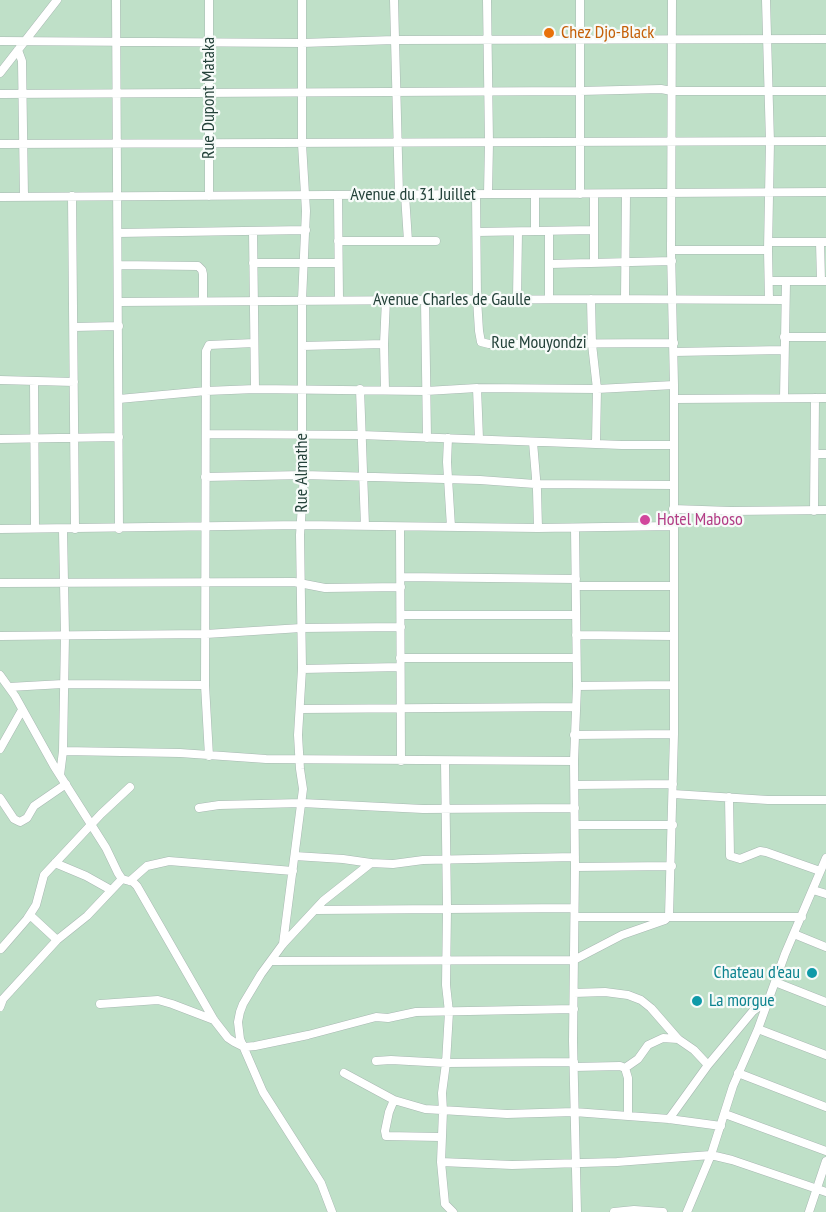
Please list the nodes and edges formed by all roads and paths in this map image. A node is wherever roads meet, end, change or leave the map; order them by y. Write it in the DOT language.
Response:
graph roads {
  1 [pos="57,0"];
  2 [pos="116,0"];
  3 [pos="209,0"];
  4 [pos="302,0"];
  5 [pos="394,0"];
  6 [pos="487,0"];
  7 [pos="580,0"];
  8 [pos="672,0"];
  9 [pos="766,0"];
  10 [pos="672,38"];
  11 [pos="581,39"];
  12 [pos="768,39"];
  13 [pos="826,39"];
  14 [pos="394,40"];
  15 [pos="488,40"];
  16 [pos="0,41"];
  17 [pos="24,41"];
  18 [pos="117,42"];
  19 [pos="210,42"];
  20 [pos="302,43"];
  21 [pos="18,50"];
  22 [pos="0,73"];
  23 [pos="395,91"];
  24 [pos="488,91"];
  25 [pos="580,91"];
  26 [pos="672,91"];
  27 [pos="769,91"];
  28 [pos="826,91"];
  29 [pos="210,92"];
  30 [pos="302,93"];
  31 [pos="0,94"];
  32 [pos="24,94"];
  33 [pos="117,94"];
  34 [pos="580,141"];
  35 [pos="672,141"];
  36 [pos="826,141"];
  37 [pos="770,142"];
  38 [pos="117,143"];
  39 [pos="396,143"];
  40 [pos="489,143"];
  41 [pos="0,144"];
  42 [pos="23,144"];
  43 [pos="209,144"];
  44 [pos="302,144"];
  45 [pos="769,192"];
  46 [pos="826,192"];
  47 [pos="476,194"];
  48 [pos="488,194"];
  49 [pos="535,194"];
  50 [pos="580,194"];
  51 [pos="594,194"];
  52 [pos="626,194"];
  53 [pos="672,194"];
  54 [pos="305,195"];
  55 [pos="338,195"];
  56 [pos="402,195"];
  57 [pos="24,196"];
  58 [pos="72,196"];
  59 [pos="118,196"];
  60 [pos="209,196"];
  61 [pos="0,197"];
  62 [pos="306,230"];
  63 [pos="594,230"];
  64 [pos="253,231"];
  65 [pos="535,231"];
  66 [pos="549,231"];
  67 [pos="477,232"];
  68 [pos="518,232"];
  69 [pos="118,233"];
  70 [pos="408,241"];
  71 [pos="338,242"];
  72 [pos="436,242"];
  73 [pos="823,242"];
  74 [pos="769,246"];
  75 [pos="671,250"];
  76 [pos="672,261"];
  77 [pos="594,262"];
  78 [pos="253,263"];
  79 [pos="338,263"];
  80 [pos="625,263"];
  81 [pos="304,264"];
  82 [pos="550,264"];
  83 [pos="118,265"];
  84 [pos="769,281"];
  85 [pos="824,281"];
  86 [pos="786,282"];
  87 [pos="477,299"];
  88 [pos="517,299"];
  89 [pos="549,299"];
  90 [pos="591,299"];
  91 [pos="625,299"];
  92 [pos="203,300"];
  93 [pos="302,300"];
  94 [pos="339,300"];
  95 [pos="386,300"];
  96 [pos="425,300"];
  97 [pos="769,300"];
  98 [pos="785,300"];
  99 [pos="253,301"];
  100 [pos="672,301"];
  101 [pos="118,302"];
  102 [pos="119,326"];
  103 [pos="74,327"];
  104 [pos="784,337"];
  105 [pos="826,337"];
  106 [pos="254,343"];
  107 [pos="674,343"];
  108 [pos="384,344"];
  109 [pos="592,344"];
  110 [pos="302,346"];
  111 [pos="783,350"];
  112 [pos="674,352"];
  113 [pos="0,380"];
  114 [pos="34,382"];
  115 [pos="74,382"];
  116 [pos="674,385"];
  117 [pos="303,388"];
  118 [pos="477,388"];
  119 [pos="255,389"];
  120 [pos="360,389"];
  121 [pos="597,389"];
  122 [pos="385,390"];
  123 [pos="206,391"];
  124 [pos="426,391"];
  125 [pos="783,398"];
  126 [pos="815,398"];
  127 [pos="826,398"];
  128 [pos="118,399"];
  129 [pos="674,399"];
  130 [pos="206,434"];
  131 [pos="302,434"];
  132 [pos="361,435"];
  133 [pos="119,437"];
  134 [pos="34,438"];
  135 [pos="74,438"];
  136 [pos="427,438"];
  137 [pos="448,438"];
  138 [pos="0,439"];
  139 [pos="478,439"];
  140 [pos="533,442"];
  141 [pos="596,444"];
  142 [pos="674,445"];
  143 [pos="815,454"];
  144 [pos="826,454"];
  145 [pos="304,475"];
  146 [pos="205,477"];
  147 [pos="363,477"];
  148 [pos="448,480"];
  149 [pos="535,484"];
  150 [pos="674,485"];
  151 [pos="673,509"];
  152 [pos="826,510"];
  153 [pos="814,511"];
  154 [pos="302,525"];
  155 [pos="365,526"];
  156 [pos="673,526"];
  157 [pos="400,527"];
  158 [pos="451,527"];
  159 [pos="35,528"];
  160 [pos="205,528"];
  161 [pos="538,528"];
  162 [pos="575,528"];
  163 [pos="0,529"];
  164 [pos="75,529"];
  165 [pos="119,529"];
  166 [pos="63,530"];
  167 [pos="402,577"];
  168 [pos="63,582"];
  169 [pos="576,582"];
  170 [pos="206,583"];
  171 [pos="0,584"];
  172 [pos="300,584"];
  173 [pos="674,585"];
  174 [pos="401,587"];
  175 [pos="402,615"];
  176 [pos="576,615"];
  177 [pos="401,627"];
  178 [pos="302,628"];
  179 [pos="206,634"];
  180 [pos="65,635"];
  181 [pos="0,636"];
  182 [pos="576,636"];
  183 [pos="674,636"];
  184 [pos="576,658"];
  185 [pos="400,663"];
  186 [pos="302,669"];
  187 [pos="0,675"];
  188 [pos="63,684"];
  189 [pos="205,685"];
  190 [pos="673,685"];
  191 [pos="577,686"];
  192 [pos="9,687"];
  193 [pos="576,707"];
  194 [pos="401,708"];
  195 [pos="300,709"];
  196 [pos="22,710"];
  197 [pos="674,734"];
  198 [pos="574,735"];
  199 [pos="1,743"];
  200 [pos="63,751"];
  201 [pos="209,756"];
  202 [pos="299,759"];
  203 [pos="401,761"];
  204 [pos="445,761"];
  205 [pos="574,761"];
  206 [pos="60,775"];
  207 [pos="66,784"];
  208 [pos="673,784"];
  209 [pos="575,785"];
  210 [pos="130,787"];
  211 [pos="673,794"];
  212 [pos="729,797"];
  213 [pos="0,798"];
  214 [pos="826,800"];
  215 [pos="302,803"];
  216 [pos="199,808"];
  217 [pos="445,808"];
  218 [pos="575,808"];
  219 [pos="574,825"];
  220 [pos="673,825"];
  221 [pos="92,826"];
  222 [pos="296,856"];
  223 [pos="575,857"];
  224 [pos="826,858"];
  225 [pos="446,860"];
  226 [pos="55,863"];
  227 [pos="371,863"];
  228 [pos="672,866"];
  229 [pos="575,867"];
  230 [pos="820,871"];
  231 [pos="293,872"];
  232 [pos="126,880"];
  233 [pos="111,890"];
  234 [pos="813,890"];
  235 [pos="826,894"];
  236 [pos="574,908"];
  237 [pos="447,909"];
  238 [pos="315,910"];
  239 [pos="30,915"];
  240 [pos="669,916"];
  241 [pos="574,917"];
  242 [pos="802,917"];
  243 [pos="794,934"];
  244 [pos="57,940"];
  245 [pos="283,944"];
  246 [pos="826,947"];
  247 [pos="1,949"];
  248 [pos="271,960"];
  249 [pos="574,960"];
  250 [pos="446,961"];
  251 [pos="775,982"];
  252 [pos="574,993"];
  253 [pos="768,1000"];
  254 [pos="826,1002"];
  255 [pos="100,1004"];
  256 [pos="0,1007"];
  257 [pos="574,1010"];
  258 [pos="448,1012"];
  259 [pos="214,1020"];
  260 [pos="758,1029"];
  261 [pos="678,1039"];
  262 [pos="244,1047"];
  263 [pos="826,1055"];
  264 [pos="376,1061"];
  265 [pos="446,1063"];
  266 [pos="574,1065"];
  267 [pos="708,1065"];
  268 [pos="626,1068"];
  269 [pos="344,1073"];
  270 [pos="738,1073"];
  271 [pos="394,1100"];
  272 [pos="826,1107"];
  273 [pos="443,1111"];
  274 [pos="574,1112"];
  275 [pos="725,1114"];
  276 [pos="628,1116"];
  277 [pos="669,1119"];
  278 [pos="721,1126"];
  279 [pos="441,1137"];
  280 [pos="826,1151"];
  281 [pos="711,1155"];
  282 [pos="826,1161"];
  283 [pos="441,1162"];
  284 [pos="575,1163"];
  285 [pos="818,1189"];
  286 [pos="826,1192"];
  287 [pos="332,1212"];
  288 [pos="453,1212"];
  289 [pos="577,1212"];
  290 [pos="614,1212"];
  291 [pos="663,1212"];
  292 [pos="687,1212"];
  293 [pos="809,1212"];
  1 -- 17 [label="street"];
  2 -- 18 [label="street"];
  3 -- 19 [label="street, Rue Dupont Mataka"];
  4 -- 20 [label="street, Rue Almathe"];
  5 -- 14 [label="street"];
  6 -- 15 [label="street"];
  7 -- 11 [label="street"];
  8 -- 10 [label="street"];
  9 -- 12 [label="street"];
  10 -- 11 [label="street"];
  10 -- 12 [label="street"];
  10 -- 26 [label="street"];
  11 -- 15 [label="street"];
  11 -- 25 [label="street"];
  12 -- 13 [label="street"];
  12 -- 27 [label="street"];
  14 -- 15 [label="street"];
  14 -- 20 [label="street"];
  14 -- 23 [label="street"];
  15 -- 24 [label="street"];
  16 -- 17 [label="street"];
  17 -- 18 [label="street"];
  17 -- 21 [label="street"];
  18 -- 19 [label="street"];
  18 -- 33 [label="street"];
  19 -- 20 [label="street"];
  19 -- 29 [label="street, Rue Dupont Mataka"];
  20 -- 30 [label="street, Rue Almathe"];
  21 -- 22 [label="street"];
  21 -- 32 [label="street"];
  23 -- 24 [label="street"];
  23 -- 30 [label="street"];
  23 -- 39 [label="street"];
  24 -- 25 [label="street"];
  24 -- 40 [label="street"];
  25 -- 26 [label="street"];
  25 -- 34 [label="street"];
  26 -- 27 [label="street"];
  26 -- 35 [label="street"];
  27 -- 28 [label="street"];
  27 -- 37 [label="street"];
  29 -- 30 [label="street"];
  29 -- 33 [label="street"];
  29 -- 43 [label="street, Rue Dupont Mataka"];
  30 -- 44 [label="street, Rue Almathe"];
  31 -- 32 [label="street"];
  32 -- 33 [label="street"];
  32 -- 42 [label="street"];
  33 -- 38 [label="street"];
  34 -- 35 [label="street"];
  34 -- 40 [label="street"];
  34 -- 50 [label="street"];
  35 -- 37 [label="street"];
  35 -- 53 [label="street"];
  36 -- 37 [label="street"];
  37 -- 45 [label="street"];
  38 -- 42 [label="street"];
  38 -- 43 [label="street"];
  38 -- 59 [label="street"];
  39 -- 40 [label="street"];
  39 -- 44 [label="street"];
  39 -- 56 [label="street"];
  40 -- 48 [label="street"];
  41 -- 42 [label="street"];
  42 -- 57 [label="street"];
  43 -- 44 [label="street"];
  43 -- 60 [label="street, Rue Dupont Mataka"];
  44 -- 54 [label="street, Rue Almathe"];
  45 -- 46 [label="street, Avenue du 31 Juillet"];
  45 -- 53 [label="street, Avenue du 31 Juillet"];
  45 -- 74 [label="street"];
  47 -- 48 [label="street, Avenue du 31 Juillet"];
  47 -- 56 [label="street, Avenue du 31 Juillet"];
  47 -- 67 [label="street, Rue Mouyondzi"];
  48 -- 49 [label="street, Avenue du 31 Juillet"];
  49 -- 50 [label="street, Avenue du 31 Juillet"];
  49 -- 65 [label="street"];
  50 -- 51 [label="street, Avenue du 31 Juillet"];
  51 -- 52 [label="street, Avenue du 31 Juillet"];
  51 -- 63 [label="street"];
  52 -- 53 [label="street, Avenue du 31 Juillet"];
  52 -- 80 [label="street"];
  53 -- 75 [label="street"];
  54 -- 55 [label="street, Avenue du 31 Juillet"];
  54 -- 60 [label="street, Avenue du 31 Juillet"];
  54 -- 62 [label="street, Rue Almathe"];
  55 -- 56 [label="street, Avenue du 31 Juillet"];
  55 -- 71 [label="street"];
  56 -- 70 [label="street"];
  57 -- 58 [label="street, Avenue du 31 Juillet"];
  57 -- 61 [label="street, Avenue du 31 Juillet"];
  58 -- 59 [label="street, Avenue du 31 Juillet"];
  58 -- 103 [label="street"];
  59 -- 60 [label="street, Avenue du 31 Juillet"];
  59 -- 69 [label="street"];
  62 -- 64 [label="street"];
  62 -- 81 [label="street, Rue Almathe"];
  63 -- 66 [label="street"];
  63 -- 77 [label="street"];
  64 -- 69 [label="street"];
  64 -- 78 [label="street"];
  65 -- 66 [label="street"];
  65 -- 68 [label="street"];
  66 -- 82 [label="street"];
  67 -- 68 [label="street"];
  67 -- 87 [label="street, Rue Mouyondzi"];
  68 -- 88 [label="street"];
  69 -- 83 [label="street"];
  70 -- 71 [label="street"];
  70 -- 72 [label="street"];
  71 -- 79 [label="street"];
  73 -- 74 [label="street"];
  73 -- 85 [label="street"];
  74 -- 75 [label="street"];
  74 -- 84 [label="street"];
  75 -- 76 [label="street"];
  76 -- 80 [label="street"];
  76 -- 100 [label="street"];
  77 -- 80 [label="street"];
  77 -- 82 [label="street"];
  78 -- 81 [label="street"];
  78 -- 99 [label="street"];
  79 -- 81 [label="street"];
  79 -- 94 [label="street"];
  80 -- 91 [label="street"];
  81 -- 93 [label="street, Rue Almathe"];
  82 -- 89 [label="street"];
  83 -- 92 [label="street"];
  83 -- 101 [label="street"];
  84 -- 86 [label="street"];
  84 -- 97 [label="street"];
  85 -- 86 [label="street"];
  86 -- 98 [label="street"];
  87 -- 88 [label="street, Avenue Charles de Gaulle"];
  87 -- 96 [label="street, Avenue Charles de Gaulle"];
  87 -- 109 [label="street, Rue Mouyondzi"];
  88 -- 89 [label="street, Avenue Charles de Gaulle"];
  89 -- 90 [label="street, Avenue Charles de Gaulle"];
  90 -- 91 [label="street, Avenue Charles de Gaulle"];
  90 -- 109 [label="street"];
  91 -- 100 [label="street, Avenue Charles de Gaulle"];
  92 -- 99 [label="street, Avenue Charles de Gaulle"];
  92 -- 101 [label="street, Avenue Charles de Gaulle"];
  93 -- 94 [label="street, Avenue Charles de Gaulle"];
  93 -- 99 [label="street, Avenue Charles de Gaulle"];
  93 -- 110 [label="street, Rue Almathe"];
  94 -- 95 [label="street, Avenue Charles de Gaulle"];
  95 -- 96 [label="street, Avenue Charles de Gaulle"];
  95 -- 108 [label="street"];
  96 -- 124 [label="street"];
  97 -- 98 [label="street, Avenue Charles de Gaulle"];
  97 -- 100 [label="street, Avenue Charles de Gaulle"];
  98 -- 104 [label="street"];
  99 -- 106 [label="street"];
  100 -- 107 [label="street"];
  101 -- 102 [label="street"];
  102 -- 103 [label="street"];
  102 -- 128 [label="street"];
  103 -- 115 [label="street"];
  104 -- 105 [label="street"];
  104 -- 111 [label="street"];
  106 -- 119 [label="street"];
  106 -- 123 [label="street"];
  107 -- 109 [label="street, Rue Mouyondzi"];
  107 -- 112 [label="street"];
  108 -- 110 [label="street"];
  108 -- 122 [label="street"];
  109 -- 121 [label="street"];
  110 -- 117 [label="street, Rue Almathe"];
  111 -- 112 [label="street"];
  111 -- 125 [label="street"];
  112 -- 116 [label="street"];
  113 -- 114 [label="street"];
  114 -- 115 [label="street"];
  114 -- 134 [label="street"];
  115 -- 135 [label="street"];
  116 -- 121 [label="street"];
  116 -- 129 [label="street"];
  117 -- 119 [label="street"];
  117 -- 120 [label="street"];
  117 -- 131 [label="street, Rue Almathe"];
  118 -- 121 [label="street"];
  118 -- 124 [label="street"];
  118 -- 139 [label="street"];
  119 -- 123 [label="street"];
  120 -- 122 [label="street"];
  120 -- 132 [label="street"];
  121 -- 141 [label="street"];
  122 -- 124 [label="street"];
  123 -- 128 [label="street"];
  123 -- 130 [label="street"];
  124 -- 136 [label="street"];
  125 -- 126 [label="street"];
  125 -- 129 [label="street"];
  126 -- 127 [label="street"];
  126 -- 143 [label="street"];
  128 -- 133 [label="street"];
  129 -- 142 [label="street"];
  130 -- 131 [label="street"];
  130 -- 146 [label="street"];
  131 -- 132 [label="street"];
  131 -- 145 [label="street, Rue Almathe"];
  132 -- 136 [label="street"];
  132 -- 147 [label="street"];
  133 -- 135 [label="street"];
  133 -- 165 [label="street"];
  134 -- 135 [label="street"];
  134 -- 138 [label="street"];
  134 -- 159 [label="street"];
  135 -- 164 [label="street"];
  136 -- 137 [label="street"];
  137 -- 139 [label="street"];
  137 -- 148 [label="street"];
  139 -- 140 [label="street"];
  140 -- 141 [label="street"];
  140 -- 149 [label="street"];
  141 -- 142 [label="street"];
  142 -- 150 [label="street"];
  143 -- 144 [label="street"];
  143 -- 153 [label="street"];
  145 -- 146 [label="street"];
  145 -- 147 [label="street"];
  145 -- 154 [label="street, Rue Almathe"];
  146 -- 160 [label="street"];
  147 -- 148 [label="street"];
  147 -- 155 [label="street"];
  148 -- 149 [label="street"];
  148 -- 158 [label="street"];
  149 -- 150 [label="street"];
  149 -- 161 [label="street"];
  150 -- 151 [label="street"];
  151 -- 153 [label="street"];
  151 -- 156 [label="street"];
  152 -- 153 [label="street"];
  154 -- 155 [label="street"];
  154 -- 160 [label="street"];
  154 -- 172 [label="street, Rue Almathe"];
  155 -- 157 [label="street"];
  156 -- 162 [label="street"];
  156 -- 173 [label="street"];
  157 -- 158 [label="street"];
  157 -- 167 [label="street"];
  158 -- 161 [label="street"];
  159 -- 163 [label="street"];
  159 -- 166 [label="street"];
  160 -- 165 [label="street"];
  160 -- 170 [label="street"];
  161 -- 162 [label="street"];
  162 -- 169 [label="street"];
  164 -- 165 [label="street"];
  164 -- 166 [label="street"];
  166 -- 168 [label="street"];
  167 -- 169 [label="street"];
  167 -- 174 [label="street"];
  168 -- 170 [label="street"];
  168 -- 171 [label="street"];
  168 -- 180 [label="street"];
  169 -- 173 [label="street"];
  169 -- 176 [label="street"];
  170 -- 172 [label="street"];
  170 -- 179 [label="street"];
  172 -- 174 [label="street"];
  172 -- 178 [label="street, Rue Almathe"];
  173 -- 183 [label="street"];
  174 -- 175 [label="street"];
  175 -- 176 [label="street"];
  175 -- 177 [label="street"];
  176 -- 182 [label="street"];
  177 -- 178 [label="street"];
  177 -- 185 [label="street"];
  178 -- 179 [label="street"];
  178 -- 186 [label="street, Rue Almathe"];
  179 -- 180 [label="street"];
  179 -- 189 [label="street"];
  180 -- 181 [label="street"];
  180 -- 188 [label="street"];
  182 -- 183 [label="street"];
  182 -- 184 [label="street"];
  183 -- 190 [label="street"];
  184 -- 185 [label="street"];
  184 -- 191 [label="street"];
  185 -- 186 [label="street"];
  185 -- 194 [label="street"];
  186 -- 195 [label="street, Rue Almathe"];
  187 -- 192 [label="street"];
  188 -- 189 [label="street"];
  188 -- 192 [label="street"];
  188 -- 200 [label="street"];
  189 -- 201 [label="street"];
  190 -- 191 [label="street"];
  190 -- 197 [label="street"];
  191 -- 193 [label="street"];
  192 -- 196 [label="street"];
  193 -- 194 [label="street"];
  193 -- 198 [label="street"];
  194 -- 195 [label="street"];
  194 -- 203 [label="street"];
  195 -- 202 [label="street, Rue Almathe"];
  196 -- 199 [label="street"];
  196 -- 206 [label="street"];
  197 -- 198 [label="street"];
  197 -- 208 [label="street"];
  198 -- 205 [label="street"];
  200 -- 201 [label="street"];
  200 -- 206 [label="street"];
  201 -- 202 [label="street"];
  202 -- 203 [label="street"];
  202 -- 215 [label="street, Rue Almathe"];
  203 -- 204 [label="street"];
  204 -- 205 [label="street"];
  204 -- 217 [label="street"];
  205 -- 209 [label="street"];
  206 -- 207 [label="street"];
  207 -- 213 [label="street"];
  207 -- 221 [label="street"];
  208 -- 209 [label="street"];
  208 -- 211 [label="street"];
  209 -- 218 [label="street"];
  210 -- 221 [label="street"];
  211 -- 212 [label="street"];
  211 -- 220 [label="street"];
  212 -- 214 [label="street"];
  212 -- 230 [label="street"];
  215 -- 216 [label="street"];
  215 -- 217 [label="street"];
  215 -- 222 [label="street, Rue Almathe"];
  217 -- 218 [label="street"];
  217 -- 225 [label="street"];
  218 -- 219 [label="street"];
  219 -- 220 [label="street"];
  219 -- 223 [label="street"];
  220 -- 228 [label="street"];
  221 -- 226 [label="street"];
  221 -- 232 [label="street"];
  222 -- 227 [label="street"];
  222 -- 231 [label="street, Rue Almathe"];
  223 -- 225 [label="street"];
  223 -- 229 [label="street"];
  224 -- 230 [label="street"];
  225 -- 227 [label="street"];
  225 -- 237 [label="street"];
  226 -- 233 [label="street"];
  226 -- 239 [label="street"];
  227 -- 238 [label="street"];
  228 -- 229 [label="street"];
  228 -- 240 [label="street"];
  229 -- 236 [label="street"];
  230 -- 234 [label="street"];
  231 -- 232 [label="street"];
  231 -- 245 [label="street, Rue Almathe"];
  232 -- 233 [label="street"];
  232 -- 259 [label="street"];
  233 -- 244 [label="street"];
  234 -- 235 [label="street"];
  234 -- 242 [label="street"];
  236 -- 237 [label="street"];
  236 -- 241 [label="street"];
  237 -- 238 [label="street"];
  237 -- 250 [label="street"];
  238 -- 245 [label="street"];
  239 -- 244 [label="street"];
  239 -- 247 [label="street"];
  240 -- 241 [label="street"];
  240 -- 242 [label="street"];
  240 -- 249 [label="street"];
  241 -- 249 [label="street"];
  242 -- 243 [label="street"];
  243 -- 246 [label="street"];
  243 -- 251 [label="street"];
  244 -- 256 [label="street"];
  245 -- 248 [label="street"];
  248 -- 250 [label="street"];
  248 -- 262 [label="street"];
  249 -- 250 [label="street"];
  249 -- 252 [label="street"];
  250 -- 258 [label="street"];
  251 -- 253 [label="street"];
  251 -- 254 [label="street"];
  252 -- 257 [label="street"];
  252 -- 261 [label="street"];
  253 -- 260 [label="street"];
  253 -- 267 [label="street"];
  255 -- 259 [label="street"];
  257 -- 258 [label="street"];
  257 -- 266 [label="street"];
  258 -- 262 [label="street"];
  258 -- 265 [label="street"];
  259 -- 262 [label="street"];
  260 -- 263 [label="street"];
  260 -- 270 [label="street"];
  261 -- 267 [label="street"];
  261 -- 268 [label="street"];
  262 -- 287 [label="street"];
  264 -- 265 [label="street"];
  265 -- 266 [label="street"];
  265 -- 273 [label="street"];
  266 -- 268 [label="street"];
  266 -- 274 [label="street"];
  267 -- 277 [label="street"];
  268 -- 276 [label="street"];
  269 -- 271 [label="street"];
  270 -- 272 [label="street"];
  270 -- 275 [label="street"];
  271 -- 273 [label="street"];
  271 -- 279 [label="street"];
  273 -- 274 [label="street"];
  273 -- 279 [label="street"];
  274 -- 276 [label="street"];
  274 -- 284 [label="street"];
  275 -- 278 [label="street"];
  275 -- 280 [label="street"];
  276 -- 277 [label="street"];
  277 -- 278 [label="street"];
  278 -- 281 [label="street"];
  279 -- 283 [label="street"];
  281 -- 284 [label="street"];
  281 -- 285 [label="street"];
  281 -- 292 [label="street"];
  282 -- 285 [label="street"];
  283 -- 284 [label="street"];
  283 -- 288 [label="street"];
  284 -- 289 [label="street"];
  285 -- 286 [label="street"];
  285 -- 293 [label="street"];
  290 -- 291 [label="street"];
}
